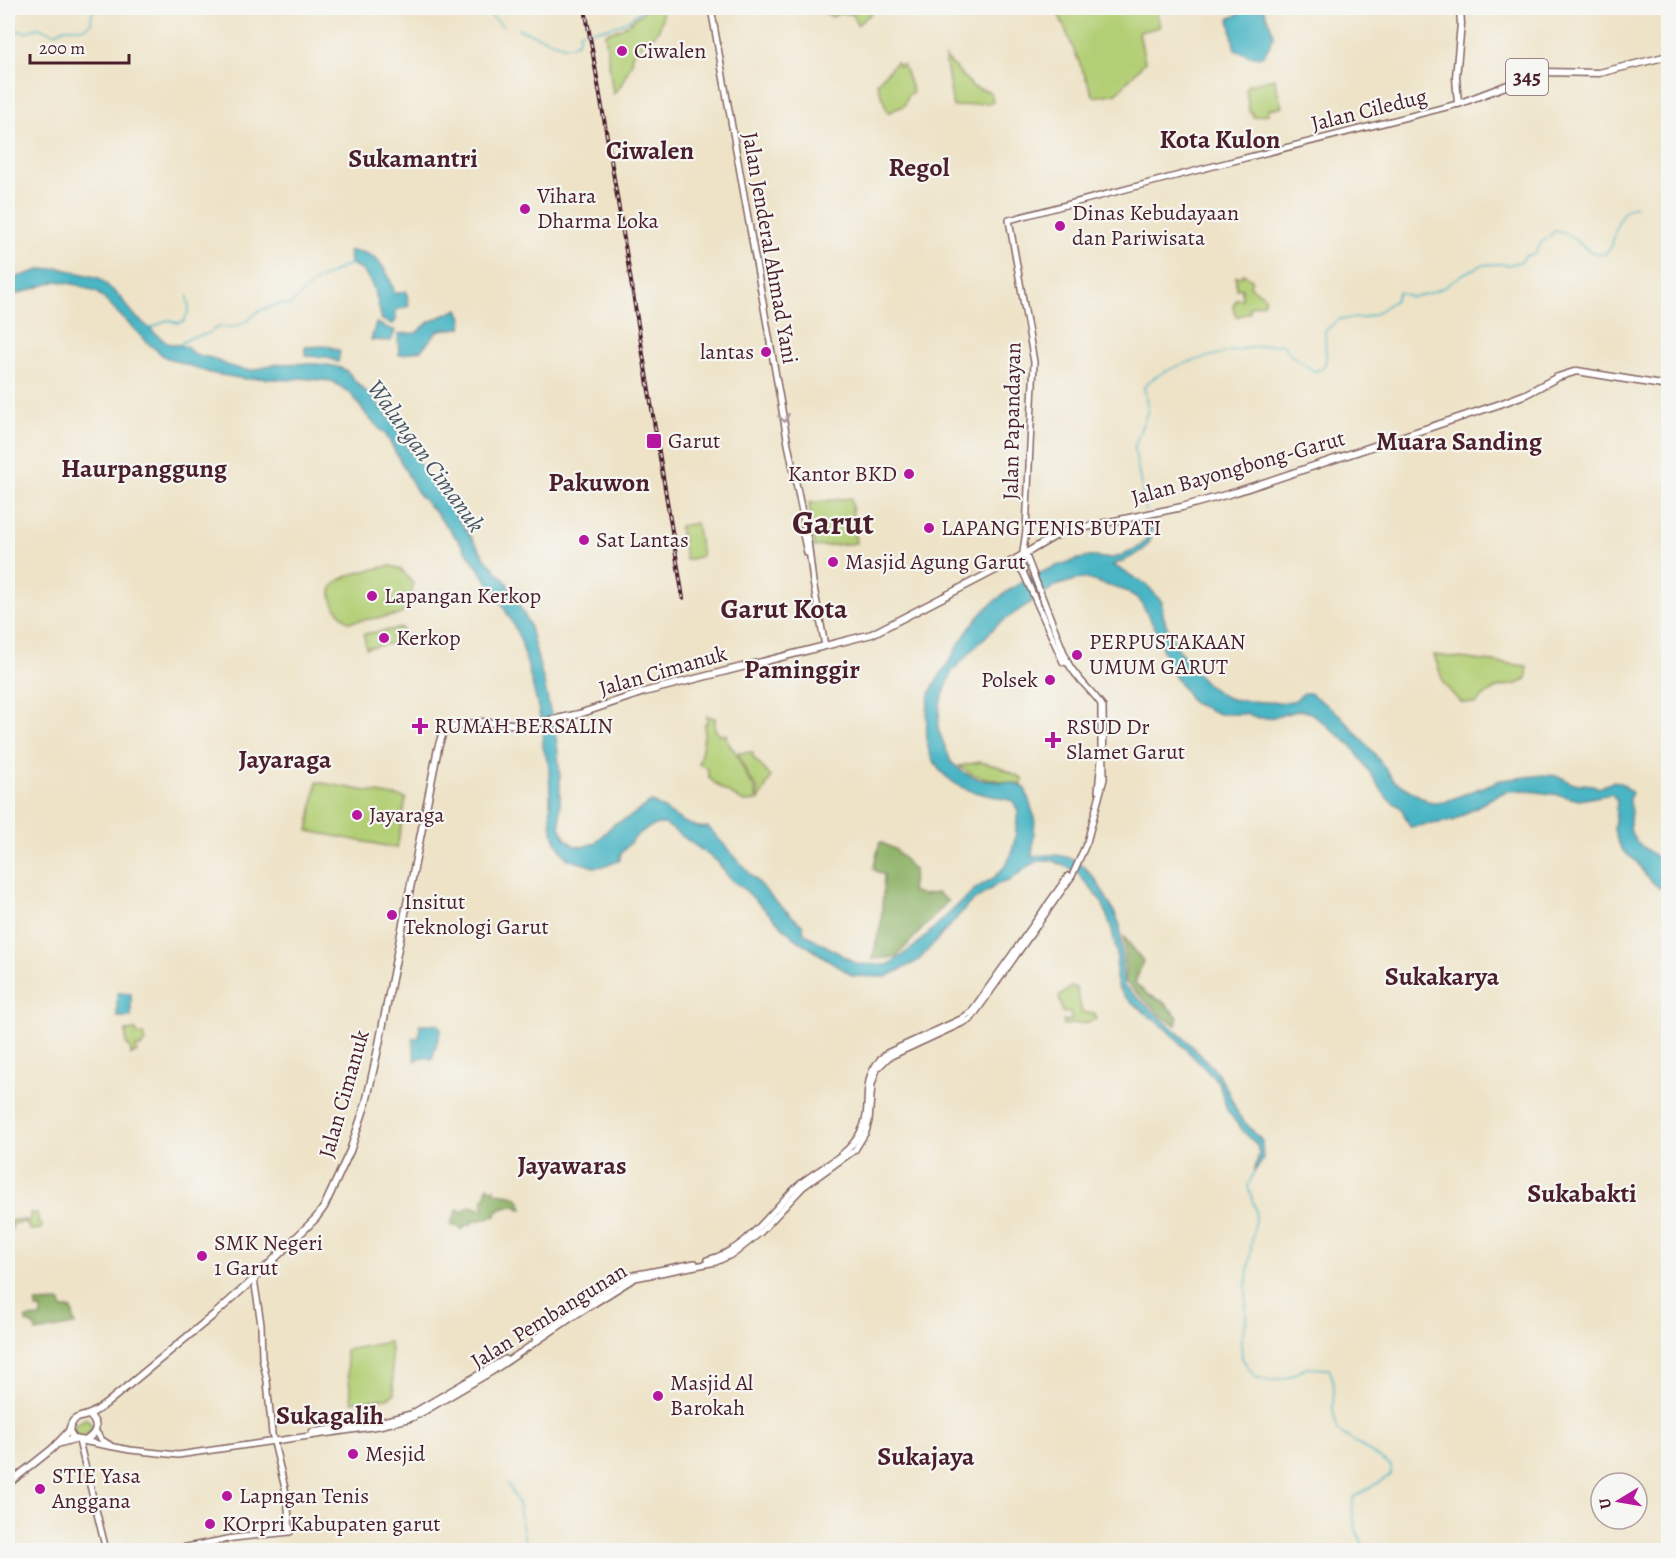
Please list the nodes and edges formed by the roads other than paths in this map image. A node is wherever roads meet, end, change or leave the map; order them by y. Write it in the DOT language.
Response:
graph roads {
  1 [pos="711,8"];
  2 [pos="1460,8"];
  3 [pos="1668,56"];
  4 [pos="1458,105"];
  5 [pos="1009,220"];
  6 [pos="1668,386"];
  7 [pos="1024,553"];
  8 [pos="1009,563"];
  9 [pos="1023,572"];
  10 [pos="825,646"];
  11 [pos="1068,663"];
  12 [pos="254,1279"];
  13 [pos="107,1403"];
  14 [pos="89,1415"];
  15 [pos="95,1421"];
  16 [pos="69,1431"];
  17 [pos="96,1432"];
  18 [pos="273,1439"];
  19 [pos="82,1441"];
  20 [pos="101,1442"];
  21 [pos="57,1444"];
  22 [pos="8,1484"];
  23 [pos="106,1551"];
  24 [pos="171,1551"];
  1 -- 10 [label="main road, Jalan Jenderal Ahmad Yani, one-way"];
  2 -- 4 [label="main road"];
  3 -- 4 [label="main road, 345"];
  4 -- 5 [label="main road, Jalan Ciledug"];
  5 -- 7 [label="main road, Jalan Papandayan"];
  6 -- 7 [label="main road, Jalan Bayongbong-Garut"];
  7 -- 8 [label="main road, Jalan Cimanuk"];
  7 -- 9 [label="main road, Jalan Papandayan"];
  7 -- 11 [label="main road, Jalan Pembangunan"];
  8 -- 9 [label="main road"];
  8 -- 10 [label="main road, Jalan Cimanuk"];
  9 -- 11 [label="main road"];
  10 -- 12 [label="main road, Jalan Cimanuk"];
  11 -- 18 [label="main road, Jalan Pembangunan"];
  12 -- 13 [label="main road, Jalan Cimanuk"];
  12 -- 18 [label="main road"];
  13 -- 14 [label="main road"];
  13 -- 15 [label="main road"];
  14 -- 15 [label="main road"];
  14 -- 16 [label="main road"];
  15 -- 17 [label="main road"];
  16 -- 19 [label="main road"];
  16 -- 21 [label="main road"];
  17 -- 19 [label="main road"];
  17 -- 20 [label="main road"];
  18 -- 20 [label="main road, Jalan Pembangunan"];
  18 -- 24 [label="main road"];
  19 -- 20 [label="main road, Jalan Pembangunan"];
  19 -- 21 [label="main road"];
  19 -- 23 [label="main road"];
  21 -- 22 [label="main road"];
}
